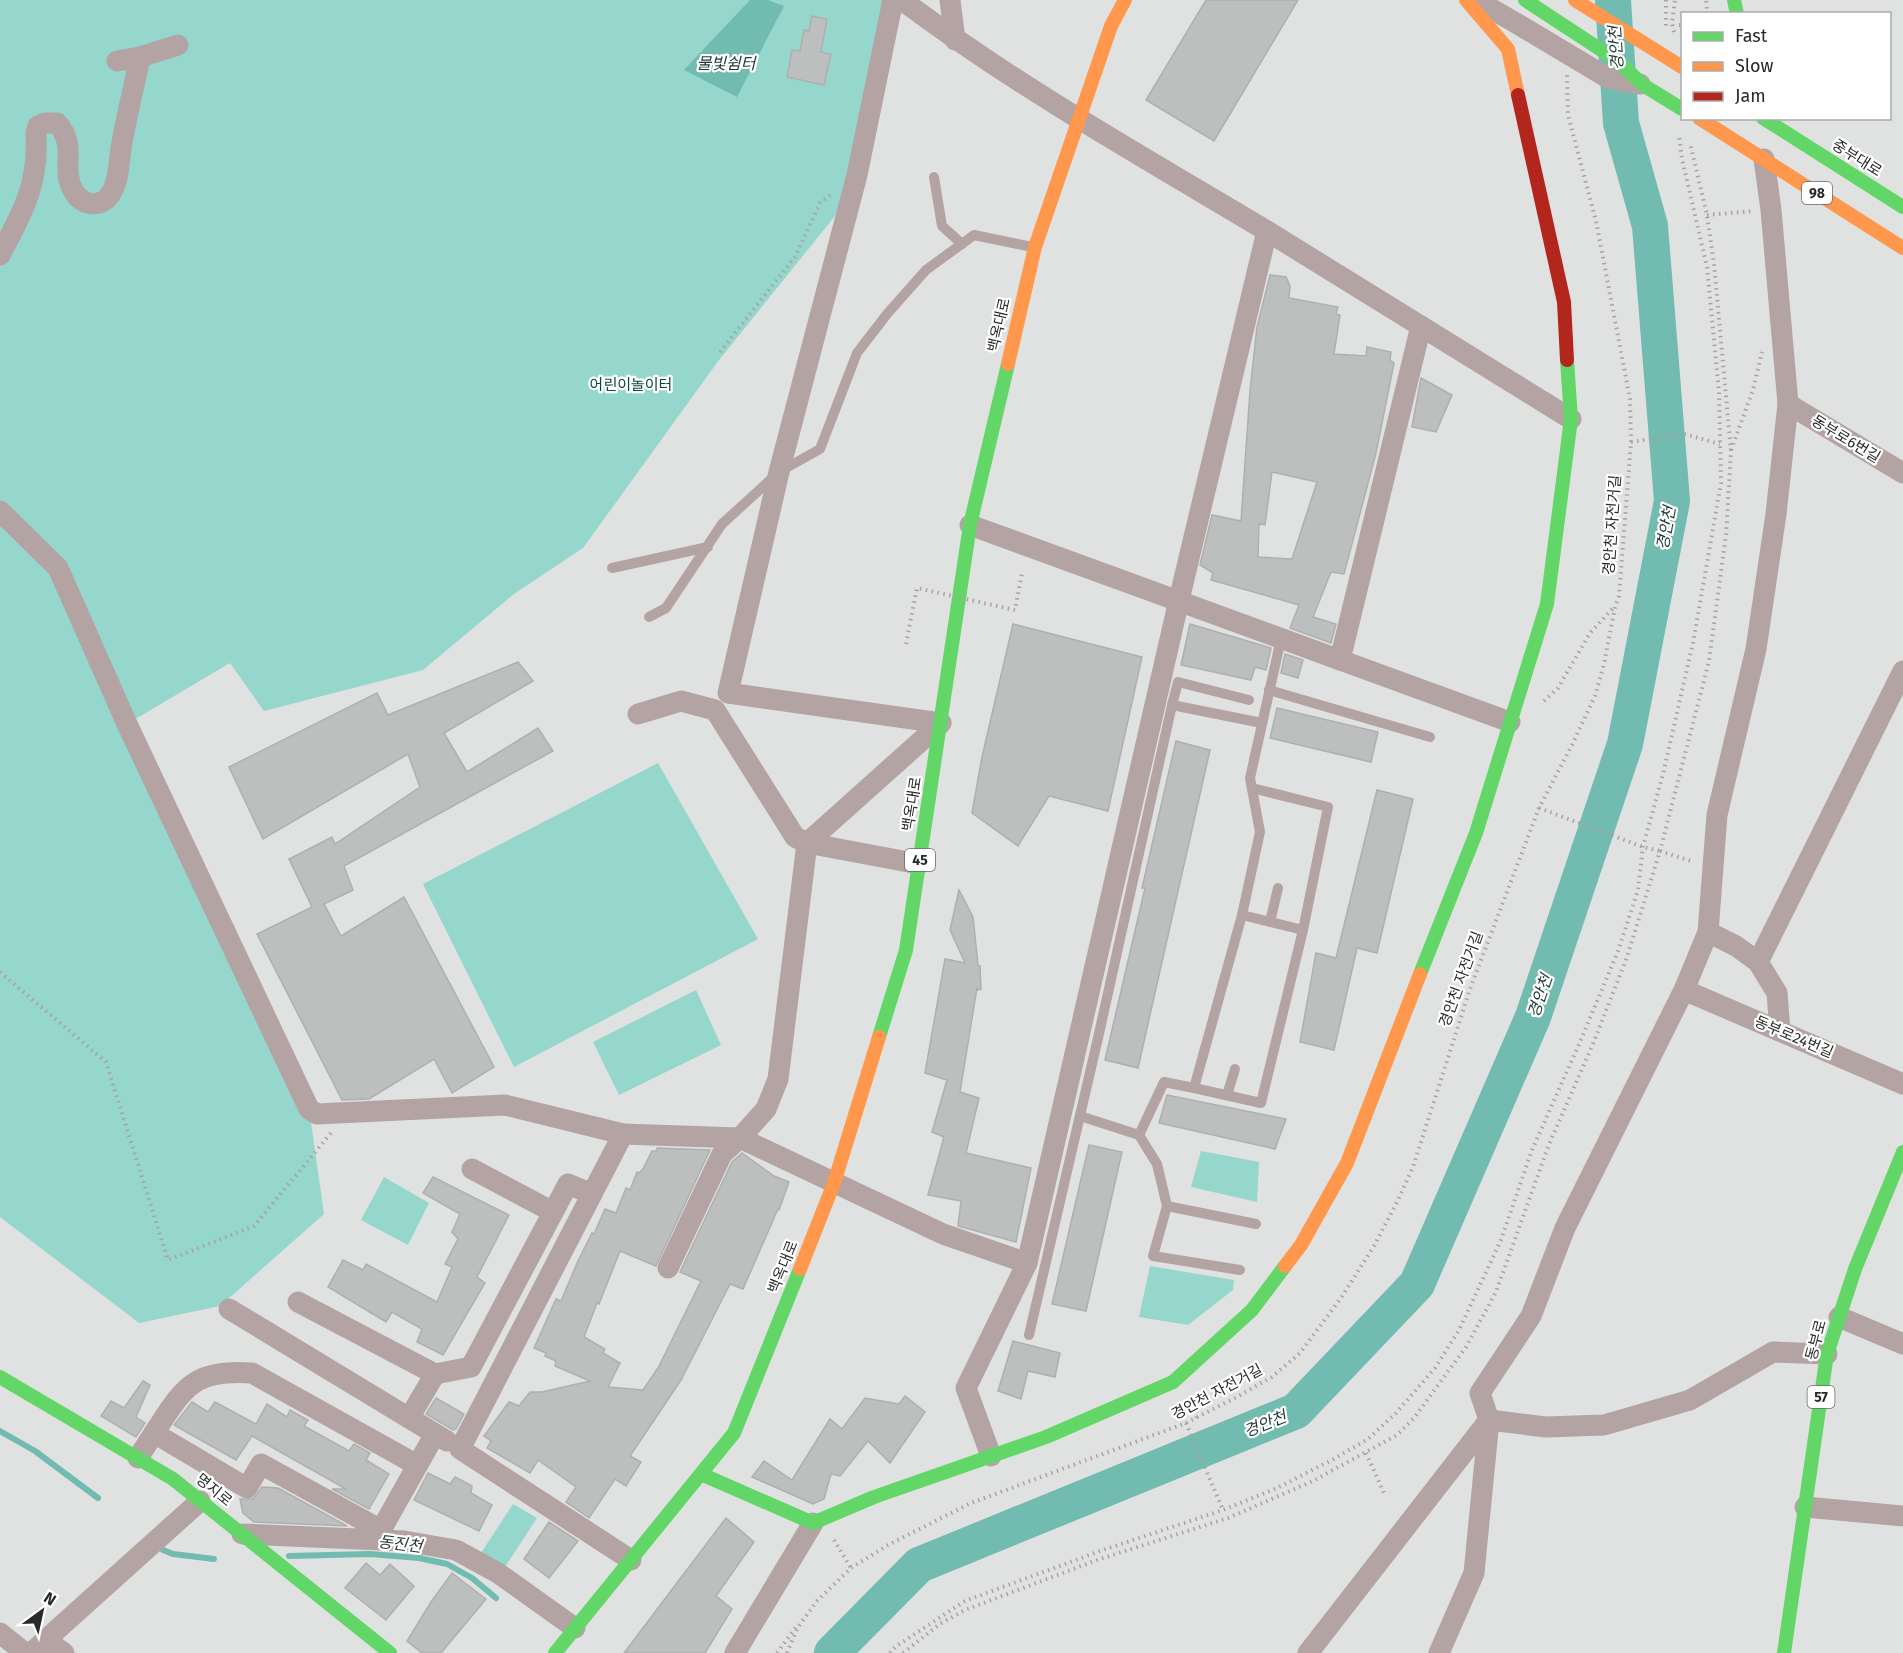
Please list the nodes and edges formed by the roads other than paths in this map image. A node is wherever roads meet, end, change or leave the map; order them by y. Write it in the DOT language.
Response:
graph roads {
  1 [pos="893,0"];
  2 [pos="902,0"];
  3 [pos="950,0"];
  4 [pos="1125,0"];
  5 [pos="1466,0"];
  6 [pos="1476,0"];
  7 [pos="1525,0"];
  8 [pos="1581,2"];
  9 [pos="955,40"];
  10 [pos="178,45"];
  11 [pos="140,57"];
  12 [pos="117,61"];
  13 [pos="1681,66"];
  14 [pos="1643,85"];
  15 [pos="1681,108"];
  16 [pos="1078,120"];
  17 [pos="1702,120"];
  18 [pos="1766,120"];
  19 [pos="1764,159"];
  20 [pos="934,177"];
  21 [pos="1903,207"];
  22 [pos="1267,231"];
  23 [pos="962,244"];
  24 [pos="1035,247"];
  25 [pos="1903,248"];
  26 [pos="0,255"];
  27 [pos="1421,326"];
  28 [pos="1788,404"];
  29 [pos="1571,419"];
  30 [pos="779,472"];
  31 [pos="1903,473"];
  32 [pos="0,511"];
  33 [pos="970,525"];
  34 [pos="708,547"];
  35 [pos="612,568"];
  36 [pos="1179,600"];
  37 [pos="649,617"];
  38 [pos="1281,639"];
  39 [pos="1340,660"];
  40 [pos="1903,671"];
  41 [pos="1269,690"];
  42 [pos="1249,700"];
  43 [pos="1172,705"];
  44 [pos="638,714"];
  45 [pos="1510,722"];
  46 [pos="941,723"];
  47 [pos="1262,723"];
  48 [pos="1430,737"];
  49 [pos="1252,788"];
  50 [pos="807,843"];
  51 [pos="919,864"];
  52 [pos="1278,888"];
  53 [pos="1242,915"];
  54 [pos="1270,922"];
  55 [pos="1303,930"];
  56 [pos="1708,933"];
  57 [pos="1758,962"];
  58 [pos="1684,990"];
  59 [pos="1780,1031"];
  60 [pos="1235,1069"];
  61 [pos="1903,1084"];
  62 [pos="1194,1088"];
  63 [pos="1227,1095"];
  64 [pos="1080,1116"];
  65 [pos="623,1134"];
  66 [pos="1139,1135"];
  67 [pos="740,1138"];
  68 [pos="1903,1152"];
  69 [pos="472,1169"];
  70 [pos="834,1183"];
  71 [pos="592,1194"];
  72 [pos="1167,1206"];
  73 [pos="553,1212"];
  74 [pos="1256,1224"];
  75 [pos="1027,1263"];
  76 [pos="668,1268"];
  77 [pos="1240,1270"];
  78 [pos="298,1302"];
  79 [pos="229,1309"];
  80 [pos="1839,1317"];
  81 [pos="1029,1335"];
  82 [pos="1903,1344"];
  83 [pos="1827,1354"];
  84 [pos="435,1374"];
  85 [pos="0,1377"];
  86 [pos="409,1418"];
  87 [pos="1489,1420"];
  88 [pos="154,1433"];
  89 [pos="435,1434"];
  90 [pos="460,1449"];
  91 [pos="991,1456"];
  92 [pos="138,1458"];
  93 [pos="417,1465"];
  94 [pos="701,1474"];
  95 [pos="200,1501"];
  96 [pos="1805,1508"];
  97 [pos="1903,1516"];
  98 [pos="818,1522"];
  99 [pos="242,1534"];
  100 [pos="631,1560"];
  101 [pos="575,1628"];
  102 [pos="0,1633"];
  103 [pos="39,1646"];
  104 [pos="25,1653"];
  105 [pos="64,1653"];
  106 [pos="390,1653"];
  107 [pos="555,1653"];
  108 [pos="735,1653"];
  109 [pos="1308,1653"];
  110 [pos="1439,1653"];
  111 [pos="1784,1653"];
  1 -- 30 [label="street"];
  2 -- 9 [label="street"];
  3 -- 9 [label="street"];
  4 -- 16 [label="main road, 백옥대로 / 45"];
  5 -- 29 [label="main road"];
  6 -- 14 [label="street, bridge"];
  7 -- 14 [label="main road, bridge"];
  8 -- 13 [label="main road, bridge"];
  9 -- 16 [label="street"];
  10 -- 11 [label="street"];
  11 -- 12 [label="street"];
  11 -- 26 [label="street"];
  14 -- 15 [label="main road, bridge"];
  16 -- 22 [label="street"];
  16 -- 24 [label="main road, 백옥대로 / 45"];
  17 -- 19 [label="main road, 98"];
  18 -- 21 [label="main road, 중부대로 / 98"];
  19 -- 25 [label="main road, 98"];
  19 -- 28 [label="street"];
  20 -- 23 [label="lane"];
  22 -- 27 [label="street"];
  22 -- 36 [label="street"];
  23 -- 24 [label="lane"];
  23 -- 30 [label="lane"];
  24 -- 33 [label="main road, 백옥대로 / 45"];
  27 -- 29 [label="street"];
  27 -- 39 [label="street"];
  28 -- 31 [label="street, 동부로6번길"];
  28 -- 56 [label="street"];
  29 -- 45 [label="main road"];
  30 -- 34 [label="lane"];
  30 -- 46 [label="street"];
  32 -- 65 [label="street"];
  33 -- 36 [label="street"];
  33 -- 46 [label="main road, 백옥대로 / 45"];
  34 -- 35 [label="lane"];
  34 -- 37 [label="lane"];
  36 -- 38 [label="street"];
  36 -- 75 [label="street"];
  38 -- 39 [label="street"];
  38 -- 41 [label="lane"];
  39 -- 45 [label="street"];
  40 -- 57 [label="street"];
  41 -- 47 [label="lane"];
  41 -- 48 [label="lane"];
  42 -- 43 [label="lane"];
  43 -- 47 [label="lane"];
  43 -- 64 [label="lane"];
  44 -- 50 [label="street"];
  45 -- 91 [label="main road"];
  46 -- 50 [label="street"];
  46 -- 51 [label="main road, 백옥대로 / 45"];
  47 -- 49 [label="lane"];
  49 -- 53 [label="lane"];
  49 -- 55 [label="lane"];
  50 -- 51 [label="street"];
  50 -- 67 [label="street"];
  51 -- 70 [label="main road, 백옥대로 / 45"];
  52 -- 54 [label="lane"];
  53 -- 54 [label="lane"];
  53 -- 62 [label="lane"];
  54 -- 55 [label="lane"];
  55 -- 63 [label="lane"];
  56 -- 57 [label="street"];
  56 -- 58 [label="street"];
  57 -- 59 [label="street"];
  58 -- 59 [label="street, 동부로24번길"];
  58 -- 87 [label="street"];
  59 -- 61 [label="street, 동부로24번길"];
  60 -- 63 [label="lane"];
  62 -- 63 [label="lane"];
  62 -- 66 [label="lane"];
  64 -- 66 [label="lane"];
  64 -- 81 [label="lane"];
  65 -- 67 [label="street"];
  65 -- 71 [label="street"];
  66 -- 72 [label="lane"];
  67 -- 70 [label="street"];
  67 -- 76 [label="street"];
  68 -- 80 [label="main road, 동부로 / 57"];
  69 -- 73 [label="street"];
  70 -- 75 [label="street"];
  70 -- 94 [label="main road, 백옥대로 / 45"];
  71 -- 73 [label="street"];
  71 -- 90 [label="street"];
  72 -- 74 [label="lane"];
  72 -- 77 [label="lane"];
  73 -- 84 [label="street"];
  75 -- 91 [label="street"];
  78 -- 84 [label="street"];
  79 -- 86 [label="street"];
  80 -- 82 [label="street"];
  80 -- 83 [label="main road, 동부로 / 57"];
  83 -- 87 [label="street"];
  83 -- 96 [label="main road, 동부로 / 57"];
  84 -- 86 [label="street"];
  85 -- 92 [label="main road, 명지로"];
  86 -- 89 [label="street"];
  87 -- 109 [label="street"];
  87 -- 110 [label="street"];
  88 -- 92 [label="street"];
  88 -- 93 [label="street"];
  88 -- 93 [label="street"];
  89 -- 90 [label="street"];
  89 -- 93 [label="street"];
  90 -- 100 [label="street"];
  91 -- 98 [label="main road"];
  92 -- 95 [label="main road, 명지로"];
  94 -- 98 [label="main road"];
  94 -- 100 [label="main road, 백옥대로 / 45"];
  95 -- 99 [label="main road, 명지로"];
  95 -- 103 [label="street"];
  96 -- 97 [label="street"];
  96 -- 111 [label="main road, 동부로 / 57"];
  98 -- 108 [label="street"];
  99 -- 101 [label="street"];
  99 -- 106 [label="main road, 명지로"];
  100 -- 101 [label="main road, 백옥대로 / 45"];
  101 -- 107 [label="main road, 백옥대로 / 45"];
  102 -- 104 [label="street"];
  103 -- 105 [label="street"];
}
